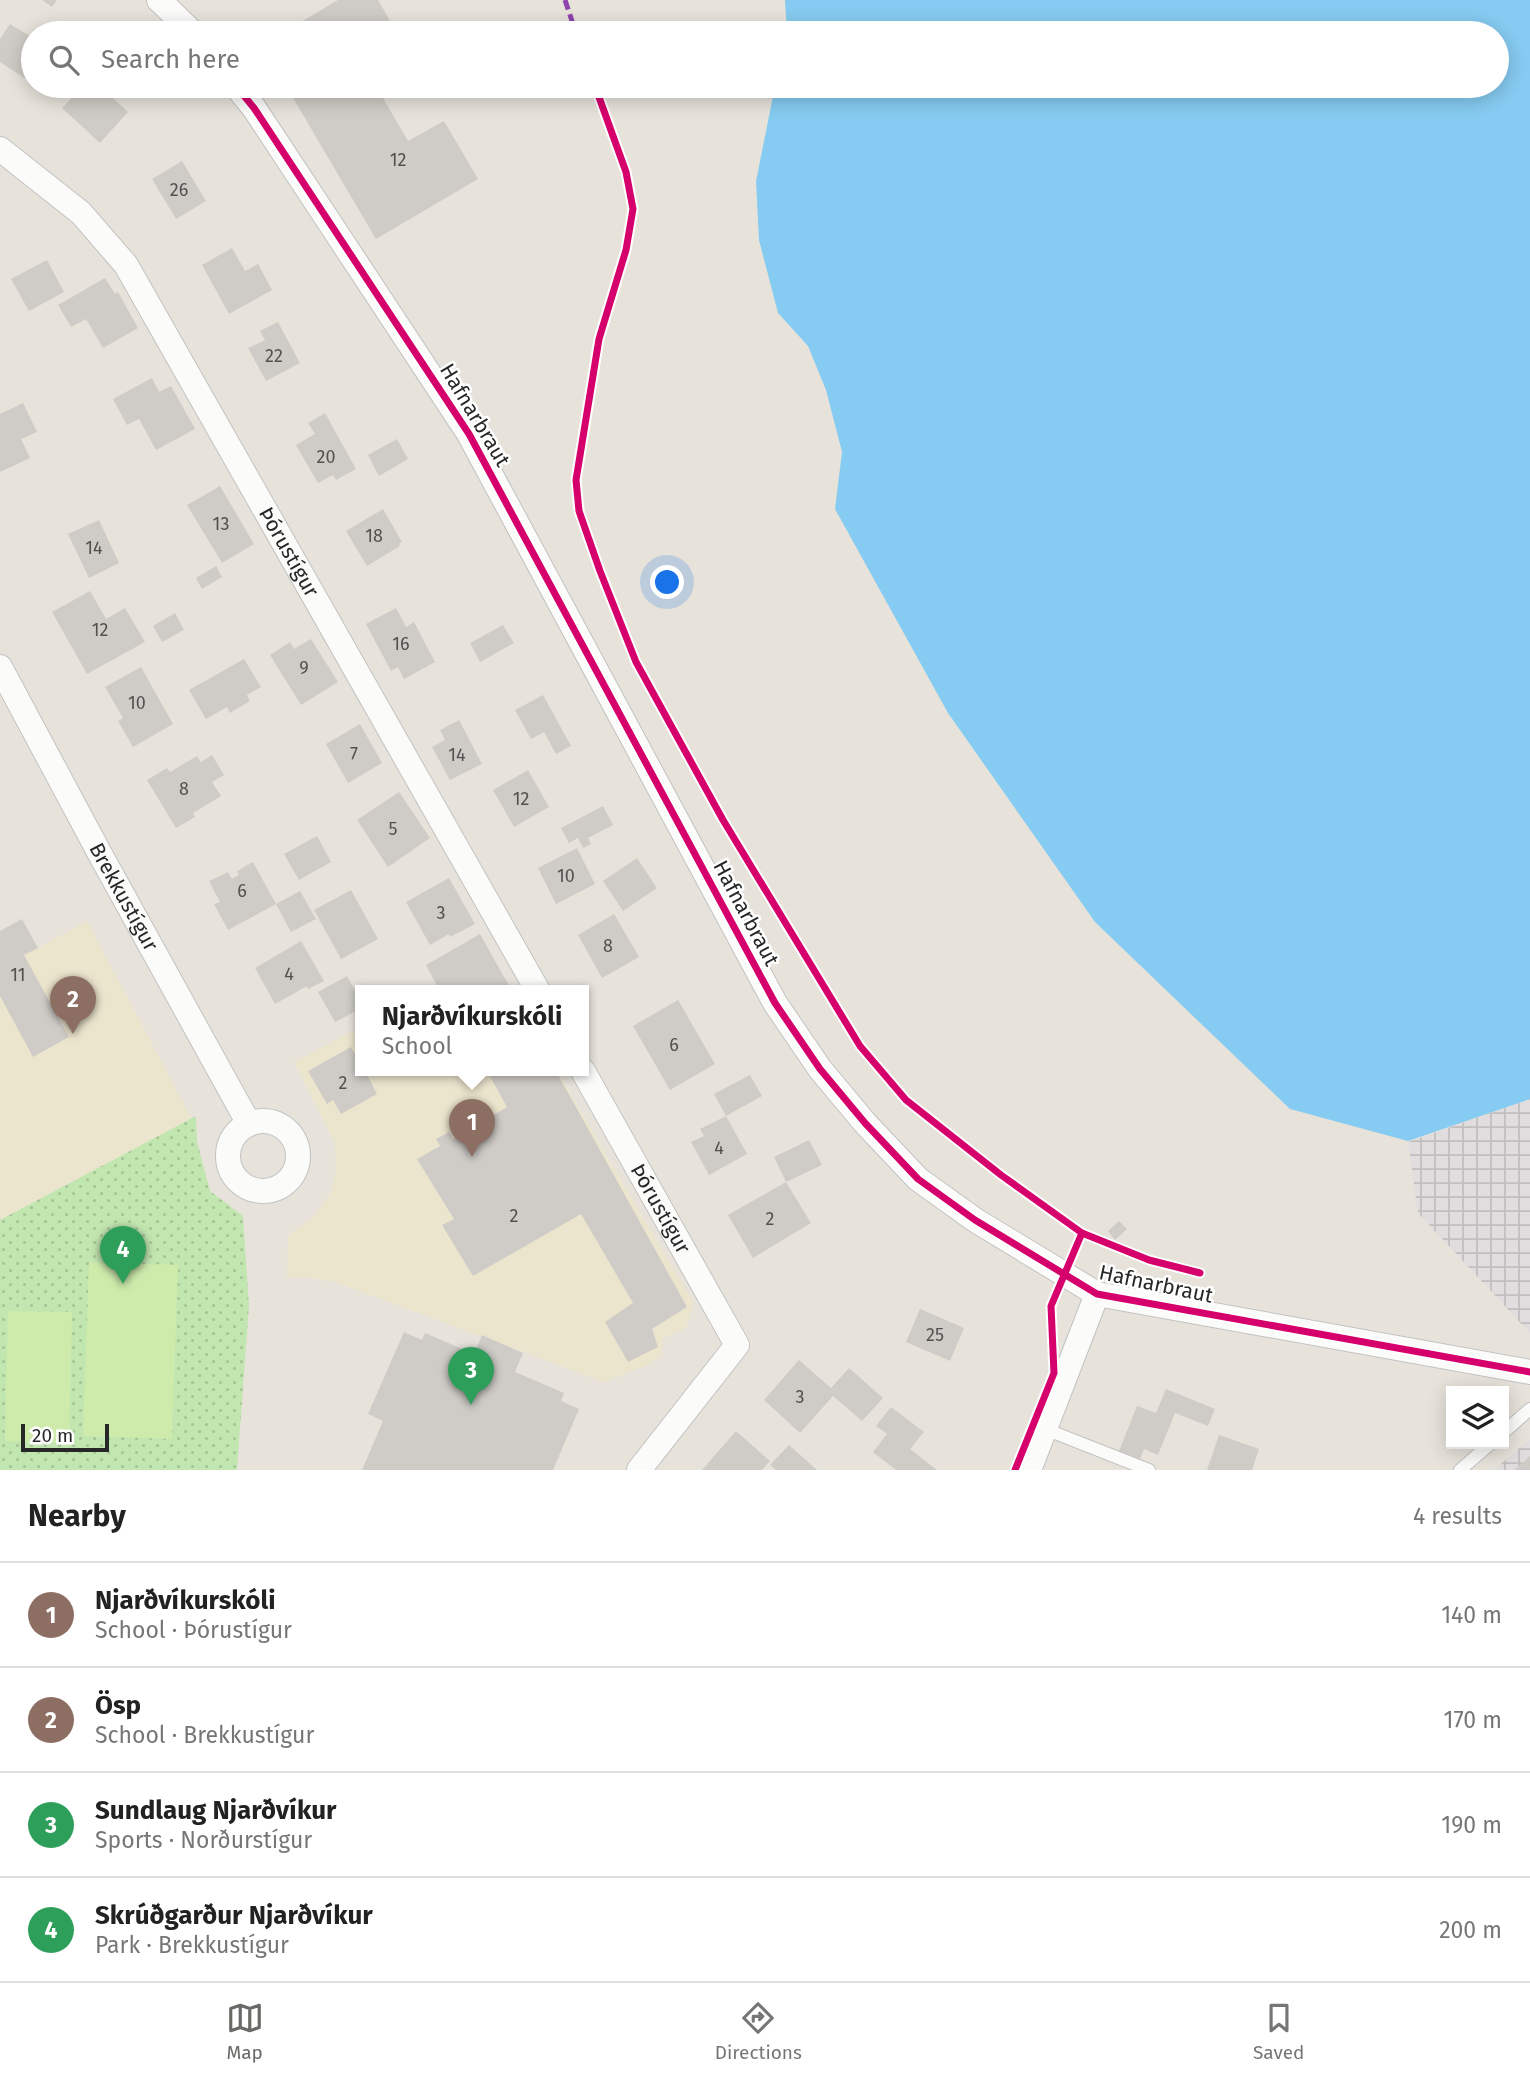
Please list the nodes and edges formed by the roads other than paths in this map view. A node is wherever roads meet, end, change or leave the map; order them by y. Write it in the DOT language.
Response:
graph roads {
  1 [pos="159,0"];
  2 [pos="181,21"];
  3 [pos="245,98"];
  4 [pos="0,149"];
  5 [pos="0,667"];
  6 [pos="535,985"];
  7 [pos="586,1076"];
  8 [pos="249,1124"];
  9 [pos="1097,1294"];
  10 [pos="1530,1372"];
  11 [pos="1530,1409"];
  12 [pos="1509,1428"];
  13 [pos="1045,1429"];
  14 [pos="1484,1449"];
  15 [pos="639,1470"];
  16 [pos="1029,1470"];
  17 [pos="1149,1470"];
  18 [pos="1460,1470"];
  1 -- 2 [label="street"];
  3 -- 9 [label="street, Hafnarbraut"];
  4 -- 6 [label="street, Þórustígur"];
  5 -- 8 [label="street, Brekkustígur"];
  7 -- 15 [label="street, Þórustígur"];
  9 -- 10 [label="street, Hafnarbraut"];
  9 -- 13 [label="street"];
  11 -- 12 [label="lane"];
  13 -- 16 [label="street"];
  13 -- 17 [label="lane"];
  14 -- 18 [label="lane"];
}
